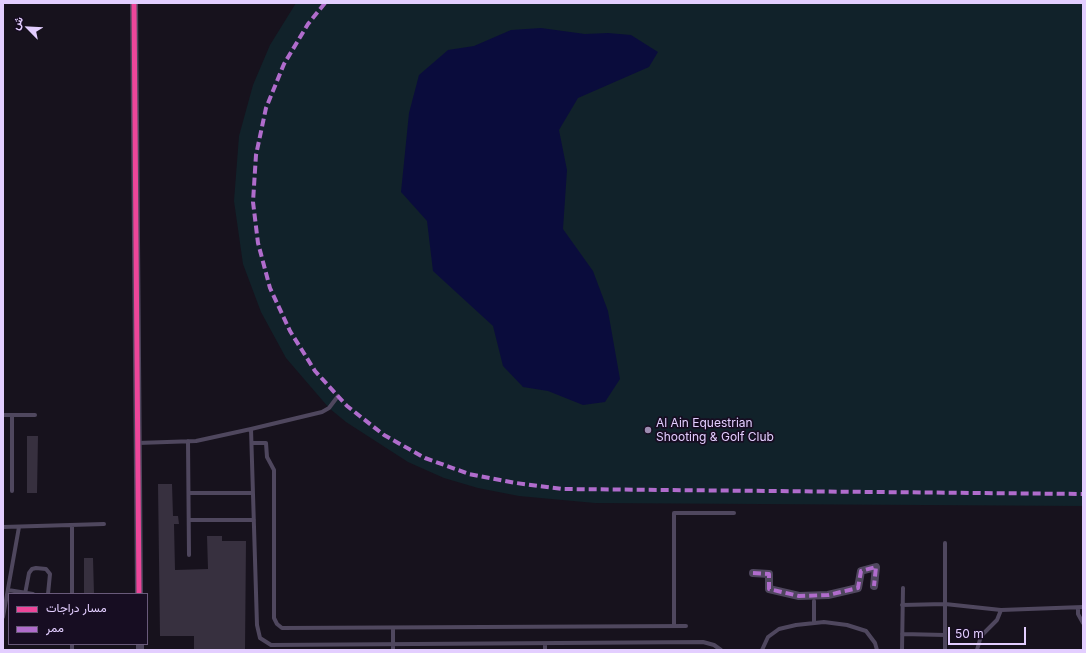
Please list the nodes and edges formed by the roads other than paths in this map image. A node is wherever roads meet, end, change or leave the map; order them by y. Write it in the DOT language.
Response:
graph roads {
  1 [pos="134,3"];
  2 [pos="338,396"];
  3 [pos="35,414"];
  4 [pos="3,415"];
  5 [pos="12,415"];
  6 [pos="251,430"];
  7 [pos="188,441"];
  8 [pos="138,443"];
  9 [pos="252,443"];
  10 [pos="12,490"];
  11 [pos="188,493"];
  12 [pos="253,493"];
  13 [pos="734,513"];
  14 [pos="189,520"];
  15 [pos="254,520"];
  16 [pos="104,524"];
  17 [pos="72,525"];
  18 [pos="3,527"];
  19 [pos="19,527"];
  20 [pos="945,544"];
  21 [pos="190,555"];
  22 [pos="753,573"];
  23 [pos="874,586"];
  24 [pos="902,588"];
  25 [pos="8,590"];
  26 [pos="26,593"];
  27 [pos="48,593"];
  28 [pos="72,593"];
  29 [pos="139,593"];
  30 [pos="814,596"];
  31 [pos="945,604"];
  32 [pos="902,605"];
  33 [pos="1081,608"];
  34 [pos="1001,610"];
  35 [pos="3,617"];
  36 [pos="814,622"];
  37 [pos="1083,623"];
  38 [pos="674,626"];
  39 [pos="686,626"];
  40 [pos="393,628"];
  41 [pos="902,634"];
  42 [pos="945,635"];
  43 [pos="545,644"];
  44 [pos="393,645"];
  45 [pos="393,650"];
  46 [pos="545,650"];
  47 [pos="721,650"];
  48 [pos="762,650"];
  49 [pos="877,650"];
  50 [pos="902,650"];
  51 [pos="945,650"];
  52 [pos="977,650"];
  1 -- 8 [label="street"];
  2 -- 6 [label="lane"];
  3 -- 5 [label="lane"];
  4 -- 5 [label="lane"];
  5 -- 10 [label="lane"];
  6 -- 7 [label="lane"];
  6 -- 9 [label="lane"];
  7 -- 8 [label="lane"];
  7 -- 11 [label="lane"];
  8 -- 29 [label="street"];
  9 -- 12 [label="lane"];
  9 -- 40 [label="lane"];
  11 -- 12 [label="lane"];
  11 -- 14 [label="lane"];
  12 -- 15 [label="lane"];
  13 -- 38 [label="lane"];
  14 -- 15 [label="lane"];
  14 -- 21 [label="lane"];
  15 -- 44 [label="lane"];
  16 -- 17 [label="lane"];
  17 -- 19 [label="lane"];
  17 -- 28 [label="lane"];
  18 -- 19 [label="lane"];
  19 -- 25 [label="lane"];
  20 -- 31 [label="lane"];
  22 -- 30 [label="street"];
  23 -- 30 [label="street"];
  24 -- 32 [label="lane"];
  25 -- 26 [label="lane"];
  25 -- 35 [label="lane"];
  26 -- 27 [label="lane"];
  30 -- 36 [label="lane"];
  31 -- 32 [label="lane"];
  31 -- 34 [label="lane"];
  31 -- 42 [label="lane"];
  32 -- 41 [label="lane"];
  33 -- 34 [label="lane"];
  33 -- 37 [label="lane"];
  34 -- 52 [label="lane"];
  36 -- 48 [label="lane"];
  36 -- 49 [label="lane"];
  38 -- 39 [label="lane"];
  38 -- 40 [label="lane"];
  40 -- 44 [label="lane"];
  41 -- 42 [label="lane"];
  41 -- 50 [label="lane"];
  42 -- 51 [label="lane"];
  43 -- 44 [label="lane"];
  43 -- 46 [label="lane"];
  43 -- 47 [label="lane"];
  44 -- 45 [label="lane"];
}
